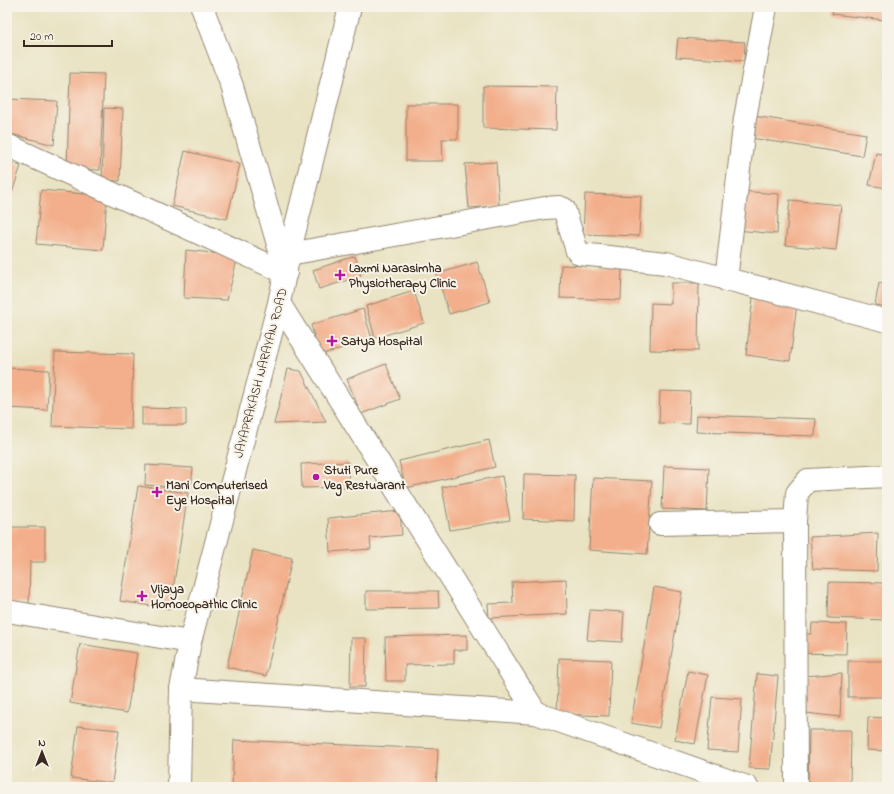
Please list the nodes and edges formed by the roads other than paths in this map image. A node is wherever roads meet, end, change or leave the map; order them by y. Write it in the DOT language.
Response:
graph roads {
  1 [pos="202,7"];
  2 [pos="350,7"];
  3 [pos="766,7"];
  4 [pos="7,146"];
  5 [pos="288,264"];
  6 [pos="726,280"];
  7 [pos="279,303"];
  8 [pos="887,321"];
  9 [pos="887,476"];
  10 [pos="795,521"];
  11 [pos="660,524"];
  12 [pos="7,611"];
  13 [pos="190,642"];
  14 [pos="181,689"];
  15 [pos="536,714"];
  16 [pos="179,787"];
  17 [pos="747,787"];
  18 [pos="796,787"];
  1 -- 5 [label="street"];
  2 -- 5 [label="street, JAYAPRAKASH NARAYAN ROAD"];
  3 -- 6 [label="street"];
  4 -- 5 [label="street"];
  5 -- 6 [label="street"];
  5 -- 7 [label="street, JAYAPRAKASH NARAYAN ROAD"];
  6 -- 8 [label="street"];
  7 -- 13 [label="street, JAYAPRAKASH NARAYAN ROAD"];
  7 -- 15 [label="street"];
  9 -- 10 [label="street"];
  10 -- 11 [label="street"];
  10 -- 18 [label="street"];
  12 -- 13 [label="street"];
  13 -- 14 [label="street, JAYAPRAKASH NARAYAN ROAD"];
  14 -- 15 [label="street"];
  14 -- 16 [label="street, JAYAPRAKASH NARAYAN ROAD"];
  15 -- 17 [label="street"];
}
